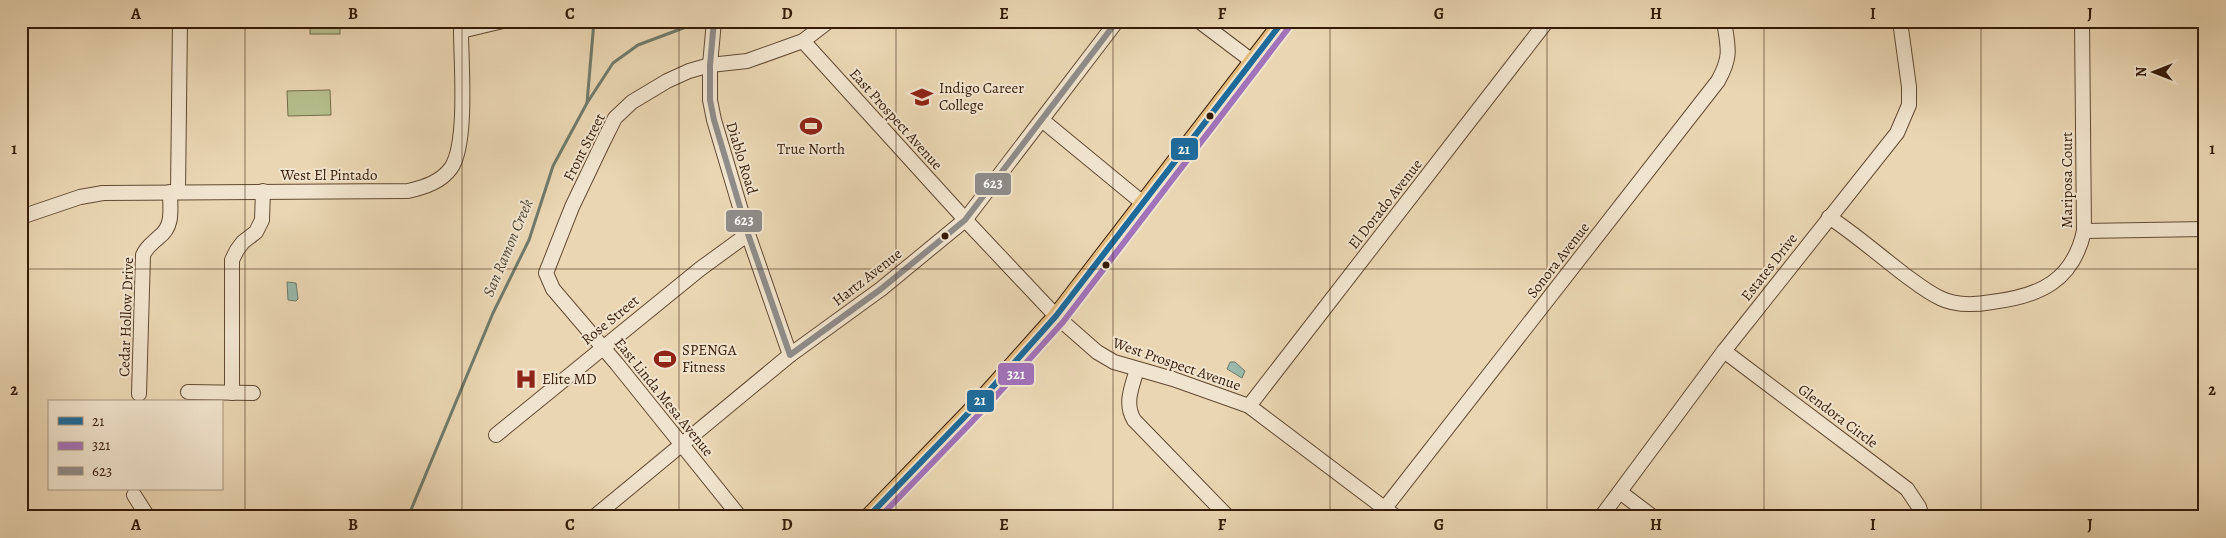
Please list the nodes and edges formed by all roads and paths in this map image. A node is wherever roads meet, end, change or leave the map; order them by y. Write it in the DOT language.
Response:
graph roads {
  1 [pos="180,21"];
  2 [pos="503,21"];
  3 [pos="714,21"];
  4 [pos="829,21"];
  5 [pos="1117,21"];
  6 [pos="1199,21"];
  7 [pos="1282,21"];
  8 [pos="1547,21"];
  9 [pos="1724,21"];
  10 [pos="1900,21"];
  11 [pos="2082,21"];
  12 [pos="803,41"];
  13 [pos="1252,61"];
  14 [pos="710,65"];
  15 [pos="1042,120"];
  16 [pos="263,191"];
  17 [pos="174,192"];
  18 [pos="1144,204"];
  19 [pos="21,217"];
  20 [pos="1829,217"];
  21 [pos="965,220"];
  22 [pos="2205,230"];
  23 [pos="2084,231"];
  24 [pos="748,234"];
  25 [pos="546,274"];
  26 [pos="1056,316"];
  27 [pos="603,347"];
  28 [pos="1724,351"];
  29 [pos="790,356"];
  30 [pos="1137,369"];
  31 [pos="188,392"];
  32 [pos="232,392"];
  33 [pos="253,393"];
  34 [pos="139,394"];
  35 [pos="1249,406"];
  36 [pos="496,435"];
  37 [pos="681,444"];
  38 [pos="1620,492"];
  39 [pos="134,495"];
  40 [pos="1385,508"];
  41 [pos="148,517"];
  42 [pos="594,517"];
  43 [pos="740,517"];
  44 [pos="868,517"];
  45 [pos="1228,517"];
  46 [pos="1396,517"];
  47 [pos="1602,517"];
  48 [pos="1653,517"];
  49 [pos="1922,517"];
  1 -- 17 [label="street, Cedar Hollow Drive"];
  2 -- 16 [label="street, West El Pintado"];
  3 -- 14 [label="street, Diablo Road"];
  4 -- 12 [label="street, Front Street"];
  5 -- 15 [label="street, Hartz Avenue"];
  6 -- 13 [label="street"];
  7 -- 13 [label="main road"];
  8 -- 35 [label="street, El Dorado Avenue"];
  9 -- 40 [label="street, Sonora Avenue"];
  10 -- 20 [label="street, Estates Drive"];
  11 -- 23 [label="street, Mariposa Court"];
  12 -- 14 [label="street, Front Street"];
  12 -- 21 [label="street, East Prospect Avenue"];
  13 -- 18 [label="main road"];
  14 -- 24 [label="street, Diablo Road"];
  14 -- 25 [label="street, Front Street"];
  15 -- 18 [label="street"];
  15 -- 21 [label="street, Hartz Avenue"];
  16 -- 17 [label="street, West El Pintado"];
  16 -- 32 [label="street"];
  17 -- 19 [label="street, West El Pintado"];
  17 -- 34 [label="street, Cedar Hollow Drive"];
  18 -- 26 [label="main road"];
  20 -- 23 [label="street, Mariposa Court"];
  20 -- 28 [label="street, Estates Drive"];
  21 -- 26 [label="street, West Prospect Avenue"];
  21 -- 29 [label="street, Hartz Avenue"];
  22 -- 23 [label="street"];
  24 -- 27 [label="street, Rose Street"];
  24 -- 29 [label="street, Diablo Road"];
  25 -- 27 [label="street, East Linda Mesa Avenue"];
  26 -- 30 [label="street, West Prospect Avenue"];
  26 -- 44 [label="main road"];
  27 -- 36 [label="street, Rose Street"];
  27 -- 37 [label="street, East Linda Mesa Avenue"];
  28 -- 38 [label="street, Estates Drive"];
  28 -- 49 [label="street, Glendora Circle"];
  29 -- 37 [label="street, Hartz Avenue"];
  30 -- 35 [label="street, West Prospect Avenue"];
  30 -- 45 [label="street"];
  31 -- 32 [label="street"];
  32 -- 33 [label="street"];
  35 -- 40 [label="street, West Prospect Avenue"];
  37 -- 42 [label="street, Hartz Avenue"];
  37 -- 43 [label="street, East Linda Mesa Avenue"];
  38 -- 47 [label="street, Estates Drive"];
  38 -- 48 [label="street"];
  39 -- 41 [label="street"];
  40 -- 46 [label="street, West Prospect Avenue"];
}
